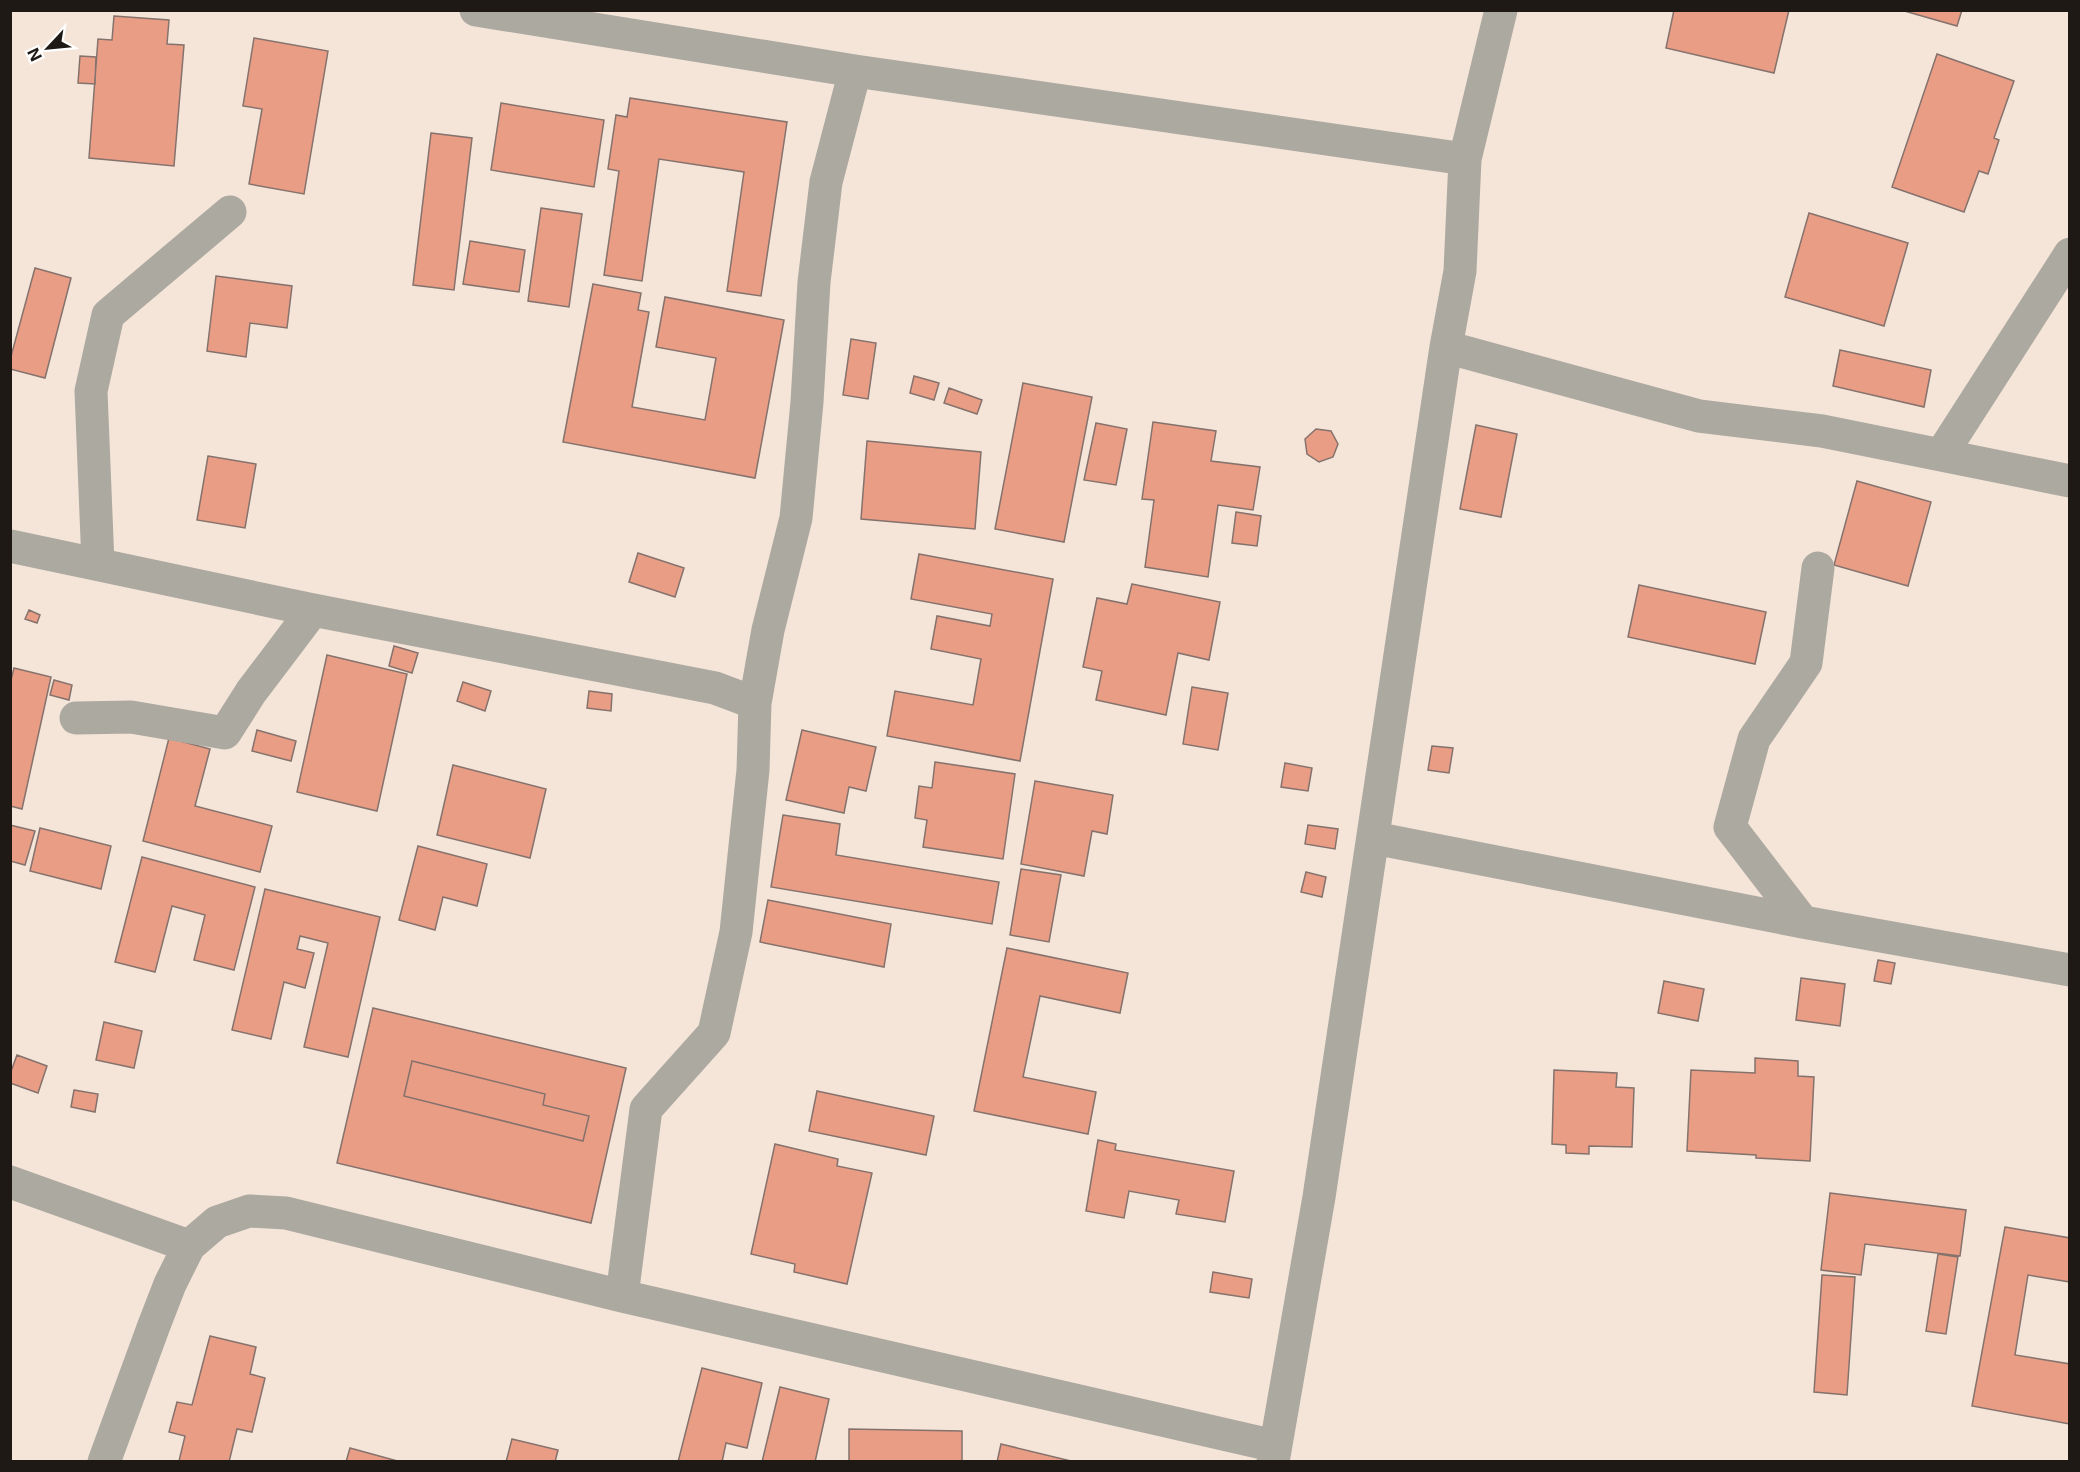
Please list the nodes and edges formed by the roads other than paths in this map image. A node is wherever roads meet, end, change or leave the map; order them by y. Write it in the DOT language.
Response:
graph roads {
  1 [pos="476,10"];
  2 [pos="1501,10"];
  3 [pos="855,71"];
  4 [pos="1465,159"];
  5 [pos="230,212"];
  6 [pos="2070,254"];
  7 [pos="1446,347"];
  8 [pos="1941,455"];
  9 [pos="2070,481"];
  10 [pos="10,546"];
  11 [pos="98,564"];
  12 [pos="1818,568"];
  13 [pos="313,609"];
  14 [pos="755,703"];
  15 [pos="76,718"];
  16 [pos="1374,838"];
  17 [pos="1803,922"];
  18 [pos="2070,970"];
  19 [pos="10,1182"];
  20 [pos="189,1246"];
  21 [pos="622,1296"];
  22 [pos="1274,1454"];
  23 [pos="104,1461"];
  1 -- 3 [label="street"];
  2 -- 4 [label="street"];
  3 -- 4 [label="street"];
  3 -- 14 [label="street"];
  4 -- 7 [label="street"];
  5 -- 11 [label="street"];
  6 -- 8 [label="street"];
  7 -- 8 [label="street"];
  7 -- 16 [label="street"];
  8 -- 9 [label="street"];
  10 -- 11 [label="street"];
  11 -- 13 [label="street"];
  12 -- 17 [label="street"];
  13 -- 14 [label="street"];
  13 -- 15 [label="street"];
  14 -- 21 [label="street"];
  16 -- 17 [label="street"];
  16 -- 22 [label="street"];
  17 -- 18 [label="street"];
  19 -- 20 [label="street"];
  20 -- 21 [label="street"];
  20 -- 23 [label="street"];
  21 -- 22 [label="street"];
}
